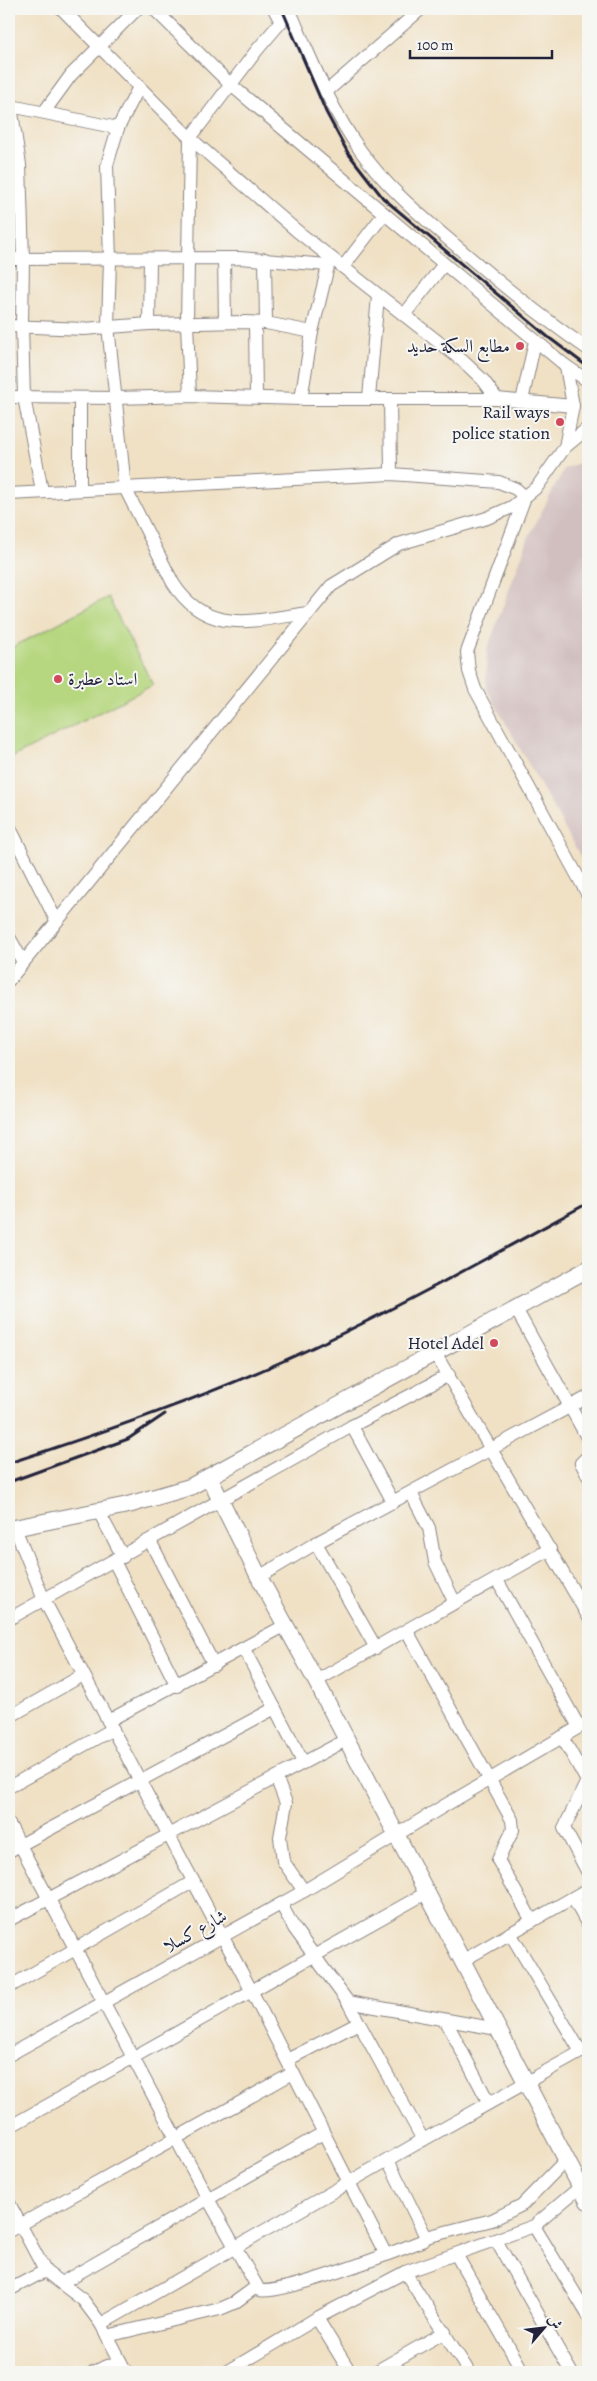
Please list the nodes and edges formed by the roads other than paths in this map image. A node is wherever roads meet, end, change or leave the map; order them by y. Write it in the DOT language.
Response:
graph roads {
  1 [pos="62,9"];
  2 [pos="137,9"];
  3 [pos="154,9"];
  4 [pos="274,9"];
  5 [pos="421,9"];
  6 [pos="291,10"];
  7 [pos="281,22"];
  8 [pos="99,46"];
  9 [pos="231,85"];
  10 [pos="139,87"];
  11 [pos="326,92"];
  12 [pos="9,93"];
  13 [pos="11,106"];
  14 [pos="44,112"];
  15 [pos="118,128"];
  16 [pos="190,138"];
  17 [pos="14,152"];
  18 [pos="384,214"];
  19 [pos="188,258"];
  20 [pos="224,258"];
  21 [pos="9,259"];
  22 [pos="150,259"];
  23 [pos="265,259"];
  24 [pos="23,260"];
  25 [pos="110,260"];
  26 [pos="329,261"];
  27 [pos="444,264"];
  28 [pos="343,267"];
  29 [pos="378,296"];
  30 [pos="404,316"];
  31 [pos="225,322"];
  32 [pos="187,323"];
  33 [pos="260,323"];
  34 [pos="149,324"];
  35 [pos="15,326"];
  36 [pos="108,326"];
  37 [pos="312,332"];
  38 [pos="535,340"];
  39 [pos="588,349"];
  40 [pos="566,366"];
  41 [pos="586,381"];
  42 [pos="190,396"];
  43 [pos="256,396"];
  44 [pos="9,397"];
  45 [pos="24,397"];
  46 [pos="80,398"];
  47 [pos="116,398"];
  48 [pos="370,398"];
  49 [pos="301,399"];
  50 [pos="390,399"];
  51 [pos="497,399"];
  52 [pos="522,401"];
  53 [pos="573,406"];
  54 [pos="587,427"];
  55 [pos="565,447"];
  56 [pos="391,474"];
  57 [pos="125,488"];
  58 [pos="80,490"];
  59 [pos="42,491"];
  60 [pos="9,494"];
  61 [pos="526,498"];
  62 [pos="308,613"];
  63 [pos="9,826"];
  64 [pos="12,839"];
  65 [pos="588,895"];
  66 [pos="56,920"];
  67 [pos="9,937"];
  68 [pos="23,962"];
  69 [pos="9,980"];
  70 [pos="588,1269"];
  71 [pos="516,1309"];
  72 [pos="435,1352"];
  73 [pos="449,1375"];
  74 [pos="588,1397"];
  75 [pos="570,1407"];
  76 [pos="352,1426"];
  77 [pos="588,1439"];
  78 [pos="493,1448"];
  79 [pos="588,1456"];
  80 [pos="588,1476"];
  81 [pos="209,1477"];
  82 [pos="411,1493"];
  83 [pos="220,1500"];
  84 [pos="393,1502"];
  85 [pos="99,1512"];
  86 [pos="12,1528"];
  87 [pos="150,1541"];
  88 [pos="316,1543"];
  89 [pos="550,1549"];
  90 [pos="119,1559"];
  91 [pos="259,1578"];
  92 [pos="497,1580"];
  93 [pos="588,1589"];
  94 [pos="576,1595"];
  95 [pos="44,1600"];
  96 [pos="455,1603"];
  97 [pos="588,1616"];
  98 [pos="9,1620"];
  99 [pos="286,1625"];
  100 [pos="407,1631"];
  101 [pos="376,1648"];
  102 [pos="244,1649"];
  103 [pos="214,1665"];
  104 [pos="83,1675"];
  105 [pos="316,1681"];
  106 [pos="177,1686"];
  107 [pos="274,1708"];
  108 [pos="9,1717"];
  109 [pos="584,1724"];
  110 [pos="110,1725"];
  111 [pos="562,1737"];
  112 [pos="346,1740"];
  113 [pos="303,1762"];
  114 [pos="276,1777"];
  115 [pos="488,1779"];
  116 [pos="141,1780"];
  117 [pos="9,1787"];
  118 [pos="9,1824"];
  119 [pos="169,1833"];
  120 [pos="396,1835"];
  121 [pos="14,1848"];
  122 [pos="588,1874"];
  123 [pos="194,1881"];
  124 [pos="588,1889"];
  125 [pos="304,1891"];
  126 [pos="426,1893"];
  127 [pos="48,1898"];
  128 [pos="573,1898"];
  129 [pos="281,1904"];
  130 [pos="9,1920"];
  131 [pos="532,1921"];
  132 [pos="588,1925"];
  133 [pos="510,1933"];
  134 [pos="222,1935"];
  135 [pos="76,1949"];
  136 [pos="314,1955"];
  137 [pos="462,1961"];
  138 [pos="9,1987"];
  139 [pos="252,1990"];
  140 [pos="103,2002"];
  141 [pos="348,2002"];
  142 [pos="446,2021"];
  143 [pos="359,2023"];
  144 [pos="497,2029"];
  145 [pos="584,2050"];
  146 [pos="9,2055"];
  147 [pos="133,2057"];
  148 [pos="287,2060"];
  149 [pos="293,2073"];
  150 [pos="525,2083"];
  151 [pos="488,2103"];
  152 [pos="9,2127"];
  153 [pos="323,2133"];
  154 [pos="176,2137"];
  155 [pos="423,2140"];
  156 [pos="388,2160"];
  157 [pos="570,2164"];
  158 [pos="349,2182"];
  159 [pos="586,2187"];
  160 [pos="207,2197"];
  161 [pos="9,2203"];
  162 [pos="534,2226"];
  163 [pos="14,2228"];
  164 [pos="426,2237"];
  165 [pos="497,2242"];
  166 [pos="236,2248"];
  167 [pos="386,2255"];
  168 [pos="457,2256"];
  169 [pos="45,2271"];
  170 [pos="406,2272"];
  171 [pos="61,2283"];
  172 [pos="256,2287"];
  173 [pos="9,2290"];
  174 [pos="588,2315"];
  175 [pos="318,2318"];
  176 [pos="101,2324"];
  177 [pos="445,2332"];
  178 [pos="107,2336"];
  179 [pos="123,2367"];
  180 [pos="249,2367"];
  181 [pos="93,2372"];
  182 [pos="227,2372"];
  183 [pos="350,2372"];
  184 [pos="375,2372"];
  185 [pos="469,2372"];
  186 [pos="523,2372"];
  187 [pos="571,2372"];
  1 -- 8 [label="street"];
  2 -- 8 [label="street"];
  3 -- 9 [label="street"];
  4 -- 7 [label="street"];
  5 -- 11 [label="street"];
  6 -- 7 [label="street"];
  6 -- 11 [label="street"];
  7 -- 9 [label="street"];
  8 -- 10 [label="street"];
  8 -- 14 [label="street"];
  9 -- 16 [label="street"];
  9 -- 18 [label="street"];
  10 -- 15 [label="street"];
  10 -- 16 [label="street"];
  11 -- 39 [label="street"];
  12 -- 13 [label="street"];
  13 -- 14 [label="street"];
  13 -- 17 [label="street"];
  14 -- 15 [label="street"];
  15 -- 25 [label="street"];
  16 -- 19 [label="street"];
  16 -- 26 [label="street"];
  17 -- 24 [label="street"];
  18 -- 27 [label="street"];
  18 -- 28 [label="street"];
  19 -- 20 [label="street"];
  19 -- 22 [label="street"];
  19 -- 32 [label="street"];
  20 -- 23 [label="street"];
  20 -- 31 [label="street"];
  21 -- 24 [label="street"];
  22 -- 25 [label="street"];
  22 -- 34 [label="street"];
  23 -- 26 [label="street"];
  23 -- 33 [label="street"];
  24 -- 25 [label="street"];
  24 -- 35 [label="street"];
  25 -- 36 [label="street"];
  26 -- 28 [label="street"];
  26 -- 37 [label="street"];
  27 -- 30 [label="street"];
  27 -- 38 [label="street"];
  28 -- 29 [label="street"];
  29 -- 30 [label="street"];
  29 -- 48 [label="street"];
  30 -- 51 [label="street"];
  31 -- 32 [label="street"];
  31 -- 33 [label="street"];
  32 -- 34 [label="street"];
  32 -- 42 [label="street"];
  33 -- 37 [label="street"];
  33 -- 43 [label="street"];
  34 -- 36 [label="street"];
  35 -- 36 [label="street"];
  35 -- 45 [label="street"];
  36 -- 47 [label="street"];
  37 -- 49 [label="street"];
  38 -- 40 [label="street"];
  38 -- 52 [label="street"];
  40 -- 41 [label="street"];
  40 -- 53 [label="street"];
  42 -- 43 [label="street"];
  42 -- 47 [label="street"];
  43 -- 49 [label="street"];
  44 -- 45 [label="street"];
  45 -- 46 [label="street"];
  45 -- 59 [label="street"];
  46 -- 47 [label="street"];
  46 -- 58 [label="street"];
  47 -- 57 [label="street"];
  48 -- 49 [label="street"];
  48 -- 50 [label="street"];
  50 -- 51 [label="street"];
  50 -- 56 [label="street"];
  51 -- 52 [label="street"];
  52 -- 53 [label="street"];
  53 -- 55 [label="street"];
  54 -- 55 [label="street"];
  55 -- 61 [label="street"];
  56 -- 57 [label="street"];
  56 -- 61 [label="street"];
  57 -- 58 [label="street"];
  57 -- 62 [label="street"];
  58 -- 59 [label="street"];
  59 -- 60 [label="street"];
  61 -- 62 [label="street"];
  61 -- 65 [label="street"];
  62 -- 66 [label="street"];
  63 -- 64 [label="street"];
  64 -- 66 [label="street"];
  66 -- 68 [label="street"];
  67 -- 68 [label="street"];
  68 -- 69 [label="street"];
  70 -- 71 [label="main road"];
  71 -- 72 [label="main road"];
  71 -- 75 [label="street"];
  72 -- 73 [label="street"];
  72 -- 81 [label="main road"];
  73 -- 76 [label="street"];
  73 -- 78 [label="street"];
  74 -- 75 [label="street"];
  75 -- 77 [label="street"];
  75 -- 78 [label="street"];
  76 -- 83 [label="street"];
  76 -- 84 [label="street"];
  78 -- 82 [label="street"];
  78 -- 89 [label="street"];
  79 -- 80 [label="street"];
  81 -- 83 [label="main road"];
  81 -- 85 [label="main road"];
  82 -- 84 [label="street"];
  82 -- 96 [label="street"];
  83 -- 87 [label="street"];
  83 -- 91 [label="main road"];
  84 -- 88 [label="street"];
  85 -- 86 [label="main road"];
  85 -- 90 [label="street"];
  86 -- 95 [label="street"];
  87 -- 90 [label="street"];
  87 -- 103 [label="street"];
  88 -- 91 [label="street"];
  88 -- 101 [label="street"];
  89 -- 92 [label="street"];
  89 -- 94 [label="street"];
  90 -- 95 [label="street"];
  90 -- 106 [label="street"];
  91 -- 99 [label="main road"];
  92 -- 96 [label="street"];
  92 -- 109 [label="street"];
  93 -- 94 [label="street"];
  94 -- 97 [label="street"];
  95 -- 98 [label="street"];
  95 -- 104 [label="street"];
  96 -- 100 [label="street"];
  99 -- 102 [label="street"];
  99 -- 105 [label="main road"];
  100 -- 101 [label="street"];
  100 -- 115 [label="street"];
  101 -- 105 [label="street"];
  102 -- 103 [label="street"];
  102 -- 107 [label="street"];
  103 -- 106 [label="street"];
  104 -- 108 [label="street"];
  104 -- 110 [label="street"];
  105 -- 112 [label="main road"];
  106 -- 110 [label="street"];
  107 -- 113 [label="street"];
  107 -- 116 [label="street"];
  109 -- 111 [label="street, شارع كسلا"];
  110 -- 116 [label="street"];
  110 -- 117 [label="street"];
  111 -- 115 [label="street, شارع كسلا"];
  111 -- 122 [label="street"];
  112 -- 113 [label="street"];
  112 -- 120 [label="main road"];
  113 -- 114 [label="street"];
  114 -- 119 [label="street"];
  114 -- 125 [label="street"];
  115 -- 120 [label="street, شارع كسلا"];
  115 -- 131 [label="street"];
  116 -- 119 [label="street"];
  116 -- 121 [label="street"];
  118 -- 121 [label="street"];
  119 -- 123 [label="street"];
  119 -- 127 [label="street"];
  120 -- 125 [label="street, شارع كسلا"];
  120 -- 126 [label="main road"];
  121 -- 127 [label="street"];
  123 -- 134 [label="street"];
  123 -- 135 [label="street"];
  124 -- 128 [label="street"];
  125 -- 129 [label="street, شارع كسلا"];
  126 -- 136 [label="street"];
  126 -- 137 [label="main road"];
  127 -- 130 [label="street"];
  127 -- 135 [label="street"];
  128 -- 131 [label="street"];
  128 -- 132 [label="street"];
  129 -- 134 [label="street, شارع كسلا"];
  129 -- 136 [label="street"];
  131 -- 133 [label="street"];
  133 -- 137 [label="street"];
  133 -- 145 [label="street"];
  134 -- 139 [label="street"];
  134 -- 140 [label="street, شارع كسلا"];
  135 -- 138 [label="street"];
  135 -- 140 [label="street"];
  136 -- 139 [label="street"];
  136 -- 141 [label="street"];
  137 -- 144 [label="main road"];
  139 -- 147 [label="street"];
  139 -- 148 [label="street"];
  140 -- 146 [label="street, شارع كسلا"];
  140 -- 147 [label="street"];
  141 -- 142 [label="street"];
  141 -- 143 [label="street"];
  142 -- 144 [label="street"];
  142 -- 151 [label="street"];
  143 -- 148 [label="street"];
  143 -- 155 [label="street"];
  144 -- 150 [label="main road"];
  145 -- 150 [label="street"];
  147 -- 152 [label="street"];
  147 -- 154 [label="street"];
  148 -- 149 [label="street"];
  149 -- 153 [label="street"];
  149 -- 154 [label="street"];
  150 -- 151 [label="street"];
  150 -- 157 [label="main road"];
  151 -- 155 [label="street"];
  153 -- 158 [label="street"];
  153 -- 160 [label="street"];
  154 -- 160 [label="street"];
  154 -- 163 [label="street"];
  155 -- 156 [label="street"];
  156 -- 158 [label="street"];
  156 -- 164 [label="street"];
  157 -- 159 [label="main road"];
  157 -- 164 [label="street"];
  158 -- 166 [label="street"];
  158 -- 167 [label="street"];
  159 -- 162 [label="street"];
  160 -- 166 [label="street"];
  160 -- 171 [label="street"];
  161 -- 163 [label="street"];
  162 -- 165 [label="street"];
  162 -- 174 [label="street"];
  163 -- 169 [label="street"];
  164 -- 167 [label="street"];
  165 -- 168 [label="street"];
  165 -- 187 [label="street"];
  166 -- 172 [label="street"];
  166 -- 176 [label="street"];
  167 -- 172 [label="street"];
  168 -- 170 [label="street"];
  168 -- 186 [label="street"];
  169 -- 171 [label="street"];
  169 -- 173 [label="street"];
  170 -- 175 [label="street"];
  170 -- 177 [label="street"];
  171 -- 176 [label="street"];
  172 -- 178 [label="street"];
  175 -- 180 [label="street"];
  175 -- 183 [label="street"];
  176 -- 178 [label="street"];
  177 -- 184 [label="street"];
  177 -- 185 [label="street"];
  178 -- 179 [label="street"];
  179 -- 181 [label="street"];
  180 -- 182 [label="street"];
}
